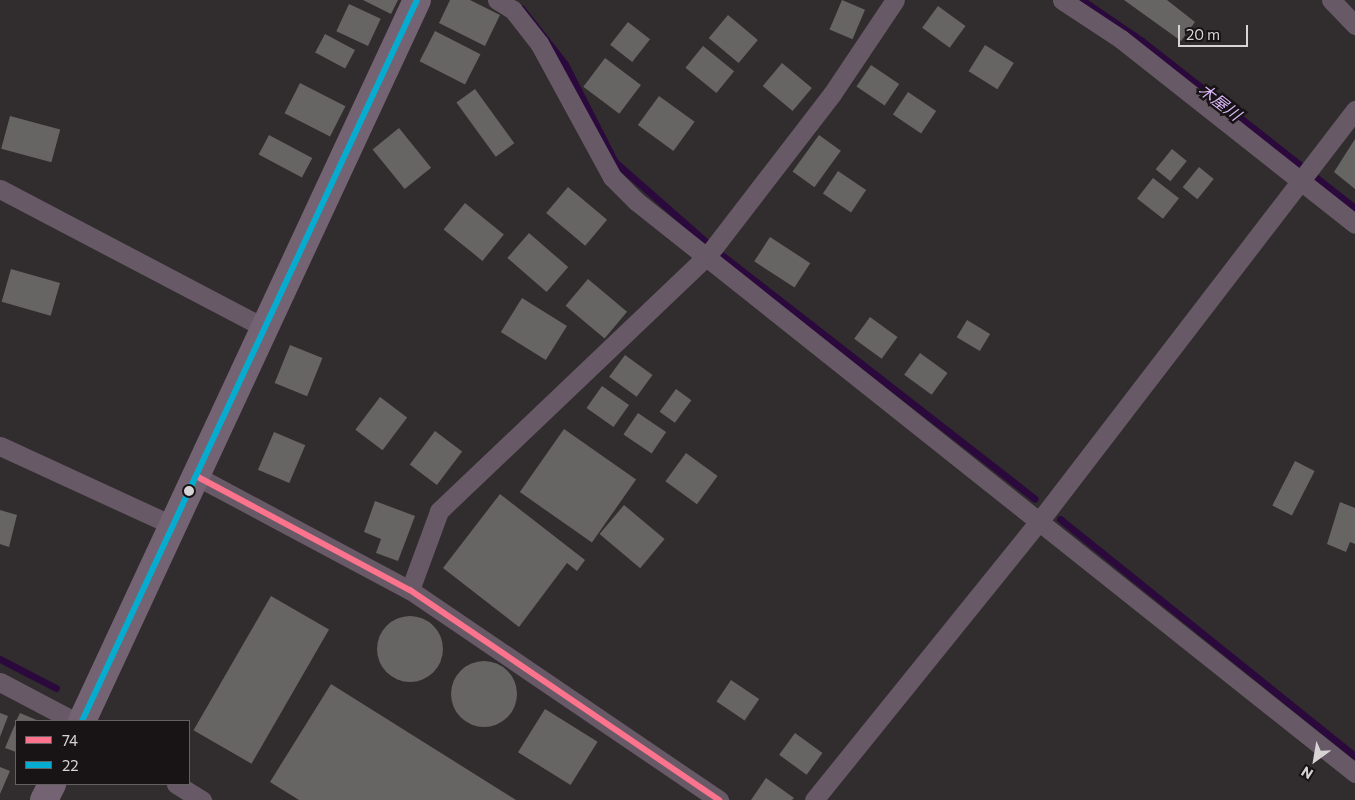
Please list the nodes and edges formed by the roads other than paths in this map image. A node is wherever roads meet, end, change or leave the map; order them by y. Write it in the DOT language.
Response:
graph roads {
  1 [pos="417,0"];
  2 [pos="498,0"];
  3 [pos="895,0"];
  4 [pos="1062,0"];
  5 [pos="1330,0"];
  6 [pos="1355,25"];
  7 [pos="1355,110"];
  8 [pos="1308,176"];
  9 [pos="0,189"];
  10 [pos="1355,224"];
  11 [pos="708,255"];
  12 [pos="262,327"];
  13 [pos="0,446"];
  14 [pos="198,477"];
  15 [pos="1042,519"];
  16 [pos="174,526"];
  17 [pos="410,590"];
  18 [pos="0,682"];
  19 [pos="72,720"];
  20 [pos="82,720"];
  21 [pos="1355,773"];
  22 [pos="52,785"];
  23 [pos="178,785"];
  24 [pos="44,800"];
  25 [pos="202,800"];
  26 [pos="719,800"];
  27 [pos="814,800"];
  1 -- 12 [label="street"];
  2 -- 11 [label="street"];
  3 -- 11 [label="street"];
  4 -- 8 [label="street"];
  5 -- 6 [label="street"];
  7 -- 8 [label="street"];
  8 -- 10 [label="street"];
  8 -- 15 [label="street"];
  9 -- 12 [label="street"];
  11 -- 15 [label="street"];
  11 -- 17 [label="street"];
  12 -- 14 [label="street"];
  13 -- 16 [label="street"];
  14 -- 16 [label="street"];
  14 -- 17 [label="street"];
  15 -- 21 [label="street"];
  15 -- 27 [label="street"];
  16 -- 20 [label="street"];
  17 -- 26 [label="street"];
  18 -- 19 [label="street"];
  22 -- 24 [label="street"];
  23 -- 25 [label="street"];
}
